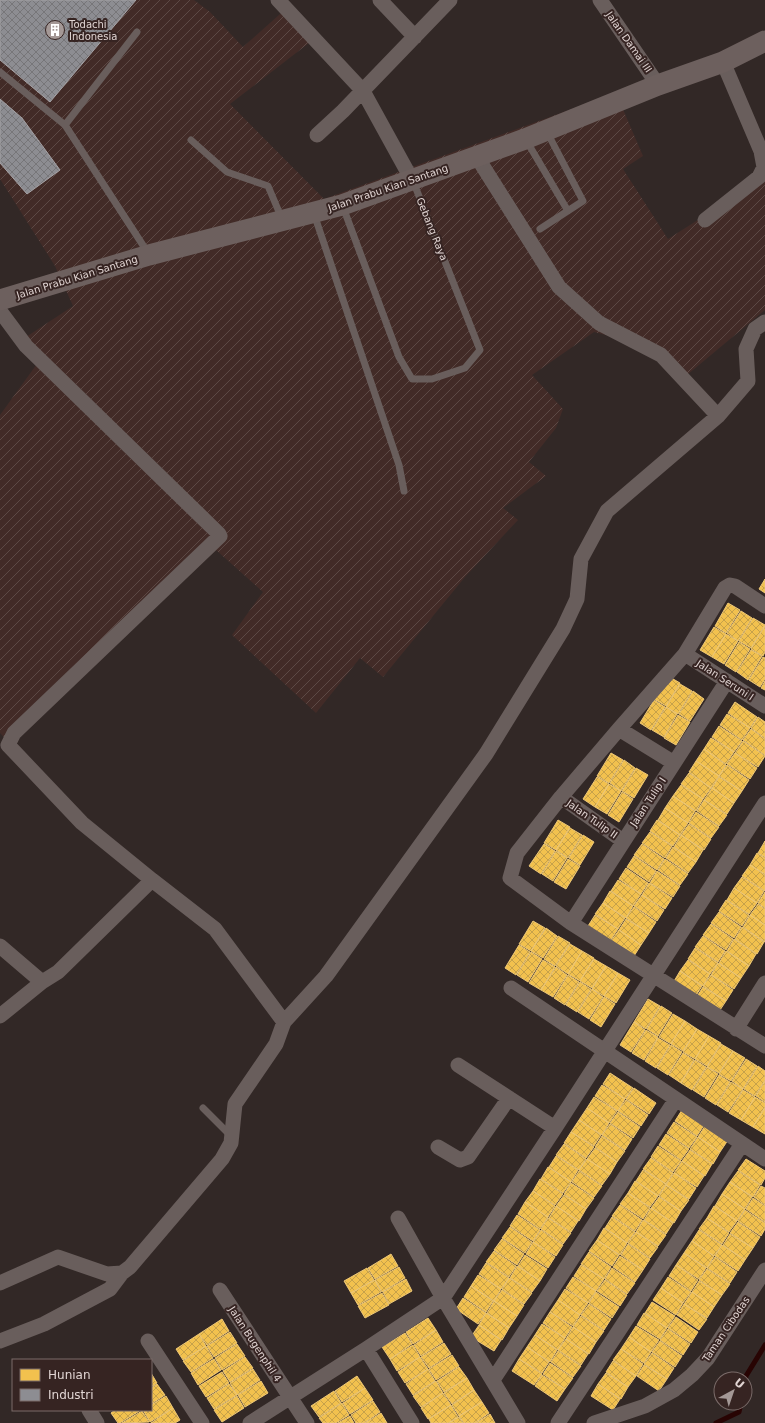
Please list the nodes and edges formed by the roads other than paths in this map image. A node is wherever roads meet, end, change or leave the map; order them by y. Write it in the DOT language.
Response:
graph roads {
  1 [pos="278,0"];
  2 [pos="380,0"];
  3 [pos="450,0"];
  4 [pos="600,0"];
  5 [pos="137,32"];
  6 [pos="414,37"];
  7 [pos="765,41"];
  8 [pos="723,62"];
  9 [pos="0,72"];
  10 [pos="658,85"];
  11 [pos="363,91"];
  12 [pos="65,125"];
  13 [pos="546,130"];
  14 [pos="317,135"];
  15 [pos="525,139"];
  16 [pos="191,140"];
  17 [pos="477,157"];
  18 [pos="412,180"];
  19 [pos="342,205"];
  20 [pos="568,211"];
  21 [pos="314,213"];
  22 [pos="282,220"];
  23 [pos="705,220"];
  24 [pos="540,228"];
  25 [pos="149,255"];
  26 [pos="0,300"];
  27 [pos="0,311"];
  28 [pos="765,322"];
  29 [pos="718,416"];
  30 [pos="404,491"];
  31 [pos="765,606"];
  32 [pos="685,654"];
  33 [pos="727,681"];
  34 [pos="765,706"];
  35 [pos="619,729"];
  36 [pos="674,763"];
  37 [pos="561,797"];
  38 [pos="765,803"];
  39 [pos="623,841"];
  40 [pos="152,880"];
  41 [pos="571,923"];
  42 [pos="0,946"];
  43 [pos="654,976"];
  44 [pos="42,982"];
  45 [pos="765,983"];
  46 [pos="512,988"];
  47 [pos="0,1016"];
  48 [pos="284,1022"];
  49 [pos="736,1029"];
  50 [pos="765,1046"];
  51 [pos="605,1051"];
  52 [pos="458,1065"];
  53 [pos="509,1098"];
  54 [pos="676,1099"];
  55 [pos="203,1108"];
  56 [pos="555,1128"];
  57 [pos="232,1136"];
  58 [pos="742,1144"];
  59 [pos="438,1147"];
  60 [pos="765,1159"];
  61 [pos="398,1218"];
  62 [pos="765,1270"];
  63 [pos="122,1272"];
  64 [pos="0,1283"];
  65 [pos="220,1290"];
  66 [pos="443,1298"];
  67 [pos="0,1341"];
  68 [pos="148,1341"];
  69 [pos="366,1349"];
  70 [pos="493,1380"];
  71 [pos="290,1398"];
  72 [pos="90,1411"];
  73 [pos="97,1423"];
  74 [pos="202,1423"];
  75 [pos="250,1423"];
  76 [pos="307,1423"];
  77 [pos="412,1423"];
  78 [pos="518,1423"];
  79 [pos="558,1423"];
  80 [pos="594,1423"];
  1 -- 11 [label="street, Gebang Raya"];
  2 -- 6 [label="street"];
  3 -- 6 [label="street"];
  4 -- 10 [label="street, Jalan Damai III"];
  5 -- 12 [label="lane"];
  6 -- 11 [label="street"];
  7 -- 8 [label="main road, Jalan Prabu Kian Santang"];
  8 -- 10 [label="main road, Jalan Prabu Kian Santang"];
  8 -- 23 [label="street"];
  9 -- 12 [label="lane"];
  10 -- 13 [label="main road, Jalan Prabu Kian Santang"];
  11 -- 14 [label="street"];
  11 -- 18 [label="street, Gebang Raya"];
  12 -- 25 [label="lane"];
  13 -- 15 [label="main road, Jalan Prabu Kian Santang"];
  13 -- 20 [label="lane"];
  15 -- 17 [label="main road, Jalan Prabu Kian Santang"];
  15 -- 20 [label="lane"];
  16 -- 22 [label="lane"];
  17 -- 18 [label="main road, Jalan Prabu Kian Santang"];
  17 -- 29 [label="street"];
  18 -- 19 [label="main road, Jalan Prabu Kian Santang"];
  18 -- 19 [label="lane, Gebang Raya"];
  19 -- 21 [label="main road, Jalan Prabu Kian Santang"];
  20 -- 24 [label="lane"];
  21 -- 22 [label="main road, Jalan Prabu Kian Santang"];
  21 -- 30 [label="lane"];
  22 -- 25 [label="main road, Jalan Prabu Kian Santang"];
  25 -- 26 [label="main road, Jalan Prabu Kian Santang"];
  27 -- 40 [label="street"];
  28 -- 29 [label="street"];
  29 -- 48 [label="street"];
  31 -- 32 [label="street"];
  32 -- 33 [label="street, Jalan Seruni I"];
  32 -- 35 [label="street"];
  33 -- 34 [label="street, Jalan Seruni I"];
  33 -- 36 [label="street, Jalan Tulip I"];
  35 -- 36 [label="street"];
  35 -- 37 [label="street"];
  36 -- 39 [label="street, Jalan Tulip I"];
  37 -- 39 [label="street, Jalan Tulip II"];
  37 -- 41 [label="street"];
  38 -- 43 [label="street"];
  39 -- 41 [label="street, Jalan Tulip I"];
  40 -- 44 [label="street"];
  40 -- 48 [label="street"];
  41 -- 43 [label="street"];
  42 -- 44 [label="street"];
  43 -- 49 [label="street"];
  43 -- 51 [label="street"];
  44 -- 47 [label="street"];
  45 -- 49 [label="street"];
  46 -- 51 [label="street"];
  48 -- 57 [label="street"];
  49 -- 50 [label="street"];
  51 -- 54 [label="street"];
  51 -- 56 [label="street"];
  52 -- 53 [label="street"];
  53 -- 56 [label="street"];
  53 -- 59 [label="street"];
  54 -- 58 [label="street"];
  54 -- 70 [label="street"];
  55 -- 57 [label="lane"];
  56 -- 66 [label="street"];
  57 -- 63 [label="street"];
  58 -- 60 [label="street"];
  58 -- 79 [label="street"];
  61 -- 66 [label="street"];
  62 -- 80 [label="street, Taman Cibodas"];
  63 -- 64 [label="street"];
  63 -- 67 [label="street"];
  65 -- 71 [label="street, Jalan Bugenphil 4"];
  66 -- 69 [label="street"];
  66 -- 70 [label="street"];
  68 -- 74 [label="street"];
  69 -- 71 [label="street"];
  69 -- 77 [label="street"];
  70 -- 78 [label="street"];
  71 -- 75 [label="street"];
  71 -- 76 [label="street, Jalan Bugenphil 4"];
  72 -- 73 [label="street"];
}
